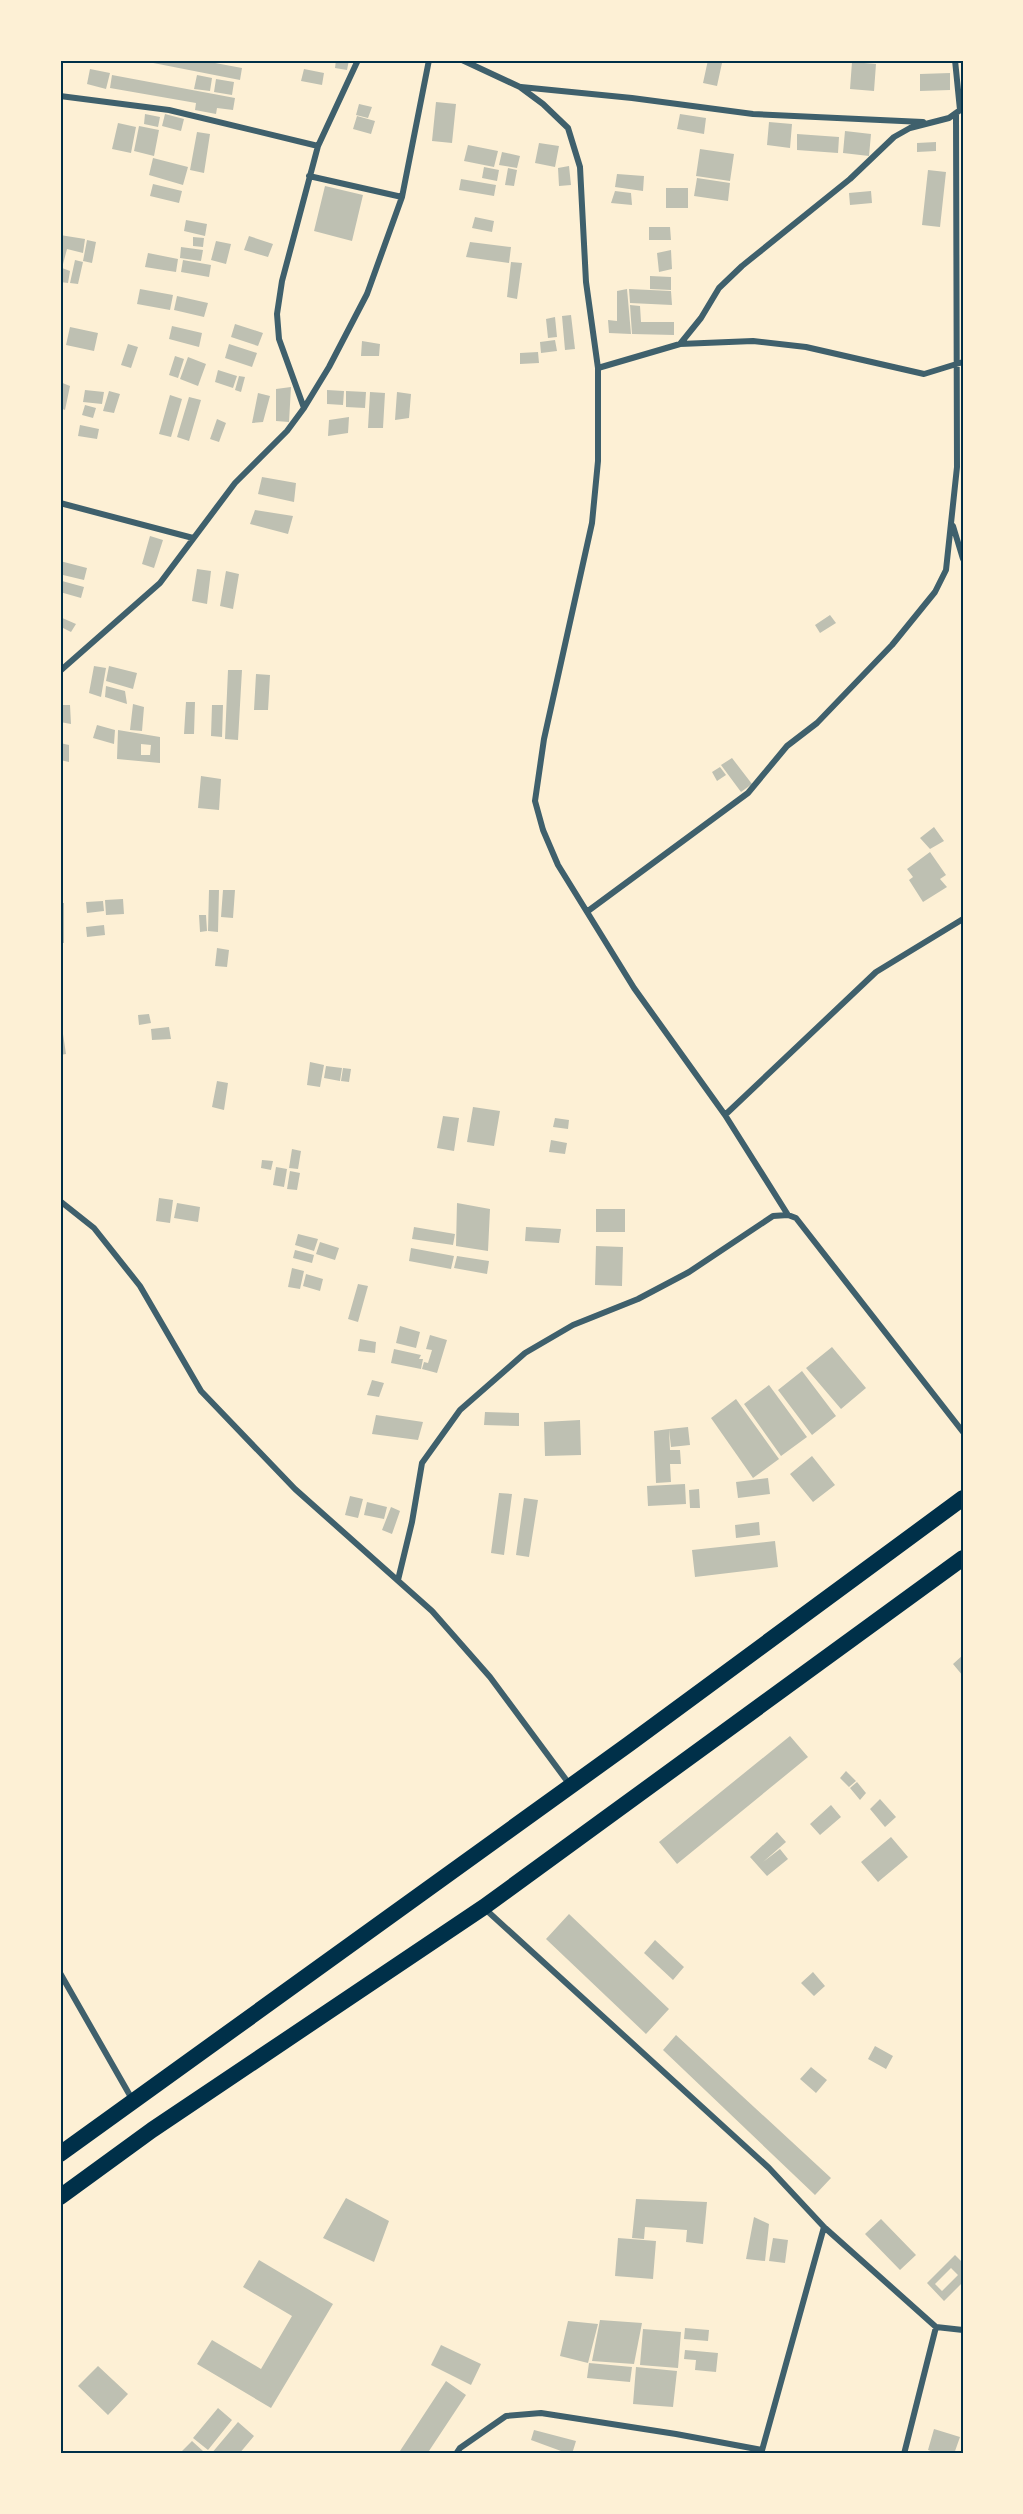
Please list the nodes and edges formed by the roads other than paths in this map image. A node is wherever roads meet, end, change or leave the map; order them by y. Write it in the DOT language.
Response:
graph roads {
  1 [pos="358,60"];
  2 [pos="429,60"];
  3 [pos="462,60"];
  4 [pos="955,60"];
  5 [pos="520,87"];
  6 [pos="60,96"];
  7 [pos="960,111"];
  8 [pos="929,123"];
  9 [pos="318,146"];
  10 [pos="309,176"];
  11 [pos="402,197"];
  12 [pos="680,344"];
  13 [pos="959,364"];
  14 [pos="598,368"];
  15 [pos="304,408"];
  16 [pos="60,503"];
  17 [pos="952,521"];
  18 [pos="193,538"];
  19 [pos="963,560"];
  20 [pos="60,671"];
  21 [pos="588,911"];
  22 [pos="963,919"];
  23 [pos="725,1115"];
  24 [pos="60,1201"];
  25 [pos="788,1215"];
  26 [pos="963,1432"];
  27 [pos="963,1498"];
  28 [pos="963,1558"];
  29 [pos="398,1580"];
  30 [pos="570,1785"];
  31 [pos="484,1907"];
  32 [pos="60,1973"];
  33 [pos="134,2102"];
  34 [pos="60,2154"];
  35 [pos="60,2197"];
  36 [pos="824,2227"];
  37 [pos="936,2327"];
  38 [pos="963,2331"];
  39 [pos="761,2452"];
  40 [pos="456,2454"];
  41 [pos="904,2454"];
  1 -- 9 [label="street"];
  2 -- 11 [label="street"];
  3 -- 5 [label="street"];
  4 -- 7 [label="street"];
  5 -- 8 [label="street"];
  5 -- 14 [label="street"];
  6 -- 9 [label="street"];
  7 -- 8 [label="street"];
  7 -- 13 [label="street"];
  8 -- 12 [label="street"];
  9 -- 10 [label="street"];
  10 -- 11 [label="street"];
  10 -- 15 [label="street"];
  11 -- 15 [label="street"];
  12 -- 13 [label="street"];
  12 -- 14 [label="street"];
  13 -- 17 [label="street"];
  14 -- 21 [label="street"];
  15 -- 18 [label="street"];
  16 -- 18 [label="street"];
  17 -- 19 [label="street"];
  17 -- 21 [label="street"];
  18 -- 20 [label="street"];
  21 -- 23 [label="street"];
  22 -- 23 [label="street"];
  23 -- 25 [label="street"];
  24 -- 29 [label="street"];
  25 -- 26 [label="street"];
  25 -- 29 [label="street"];
  27 -- 30 [label="highway"];
  28 -- 31 [label="highway"];
  29 -- 30 [label="street"];
  30 -- 33 [label="highway"];
  31 -- 35 [label="highway"];
  31 -- 36 [label="street"];
  32 -- 33 [label="street"];
  33 -- 34 [label="highway"];
  36 -- 37 [label="street"];
  36 -- 39 [label="street"];
  37 -- 38 [label="street"];
  37 -- 41 [label="street"];
  39 -- 40 [label="street"];
}
